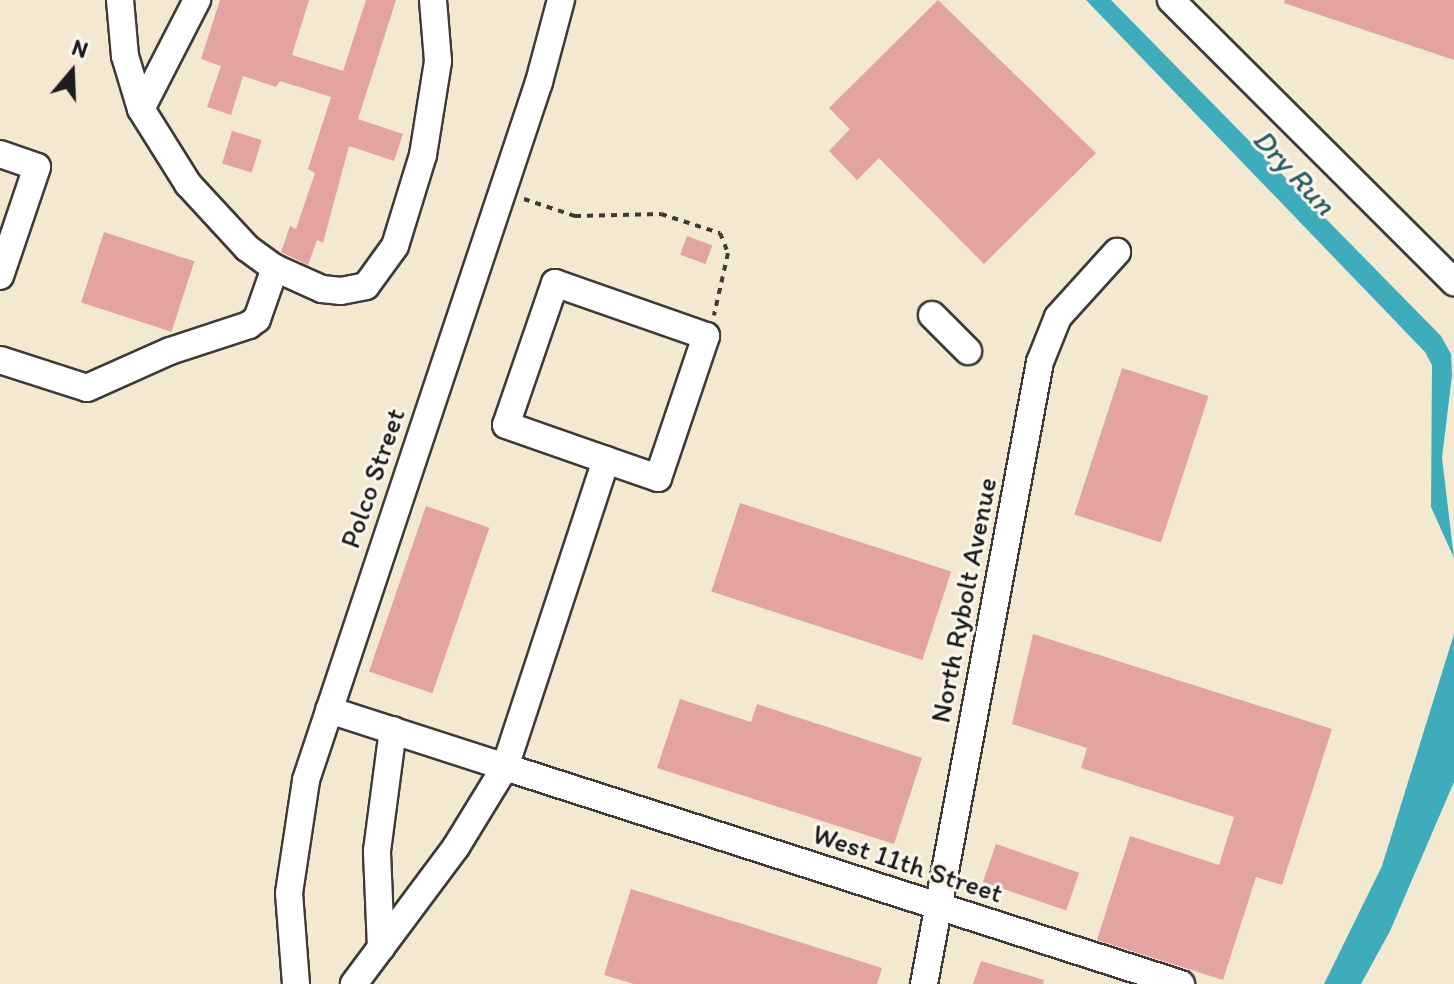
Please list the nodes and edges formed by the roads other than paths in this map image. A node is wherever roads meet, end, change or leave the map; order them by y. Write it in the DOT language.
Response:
graph roads {
  1 [pos="120,0"];
  2 [pos="197,0"];
  3 [pos="433,0"];
  4 [pos="561,0"];
  5 [pos="1171,0"];
  6 [pos="141,109"];
  7 [pos="0,154"];
  8 [pos="1117,252"];
  9 [pos="275,268"];
  10 [pos="0,276"];
  11 [pos="1454,282"];
  12 [pos="932,315"];
  13 [pos="968,351"];
  14 [pos="0,360"];
  15 [pos="606,460"];
  16 [pos="329,710"];
  17 [pos="393,730"];
  18 [pos="505,767"];
  19 [pos="938,906"];
  20 [pos="381,948"];
  21 [pos="296,984"];
  22 [pos="354,984"];
  23 [pos="924,984"];
  24 [pos="1181,984"];
  1 -- 6 [label="street"];
  2 -- 6 [label="street"];
  3 -- 9 [label="street"];
  4 -- 16 [label="street, Polco Street"];
  5 -- 11 [label="street"];
  6 -- 9 [label="street"];
  7 -- 10 [label="street"];
  8 -- 19 [label="street, North Rybolt Avenue"];
  9 -- 14 [label="street"];
  12 -- 13 [label="street"];
  15 -- 15 [label="street"];
  15 -- 18 [label="street"];
  16 -- 17 [label="street, West 11th Street"];
  16 -- 21 [label="street, Polco Street"];
  17 -- 18 [label="street, West 11th Street"];
  17 -- 20 [label="street"];
  18 -- 19 [label="street, West 11th Street"];
  18 -- 20 [label="street"];
  19 -- 23 [label="street, North Rybolt Avenue"];
  19 -- 24 [label="street, West 11th Street"];
  20 -- 22 [label="street"];
}
